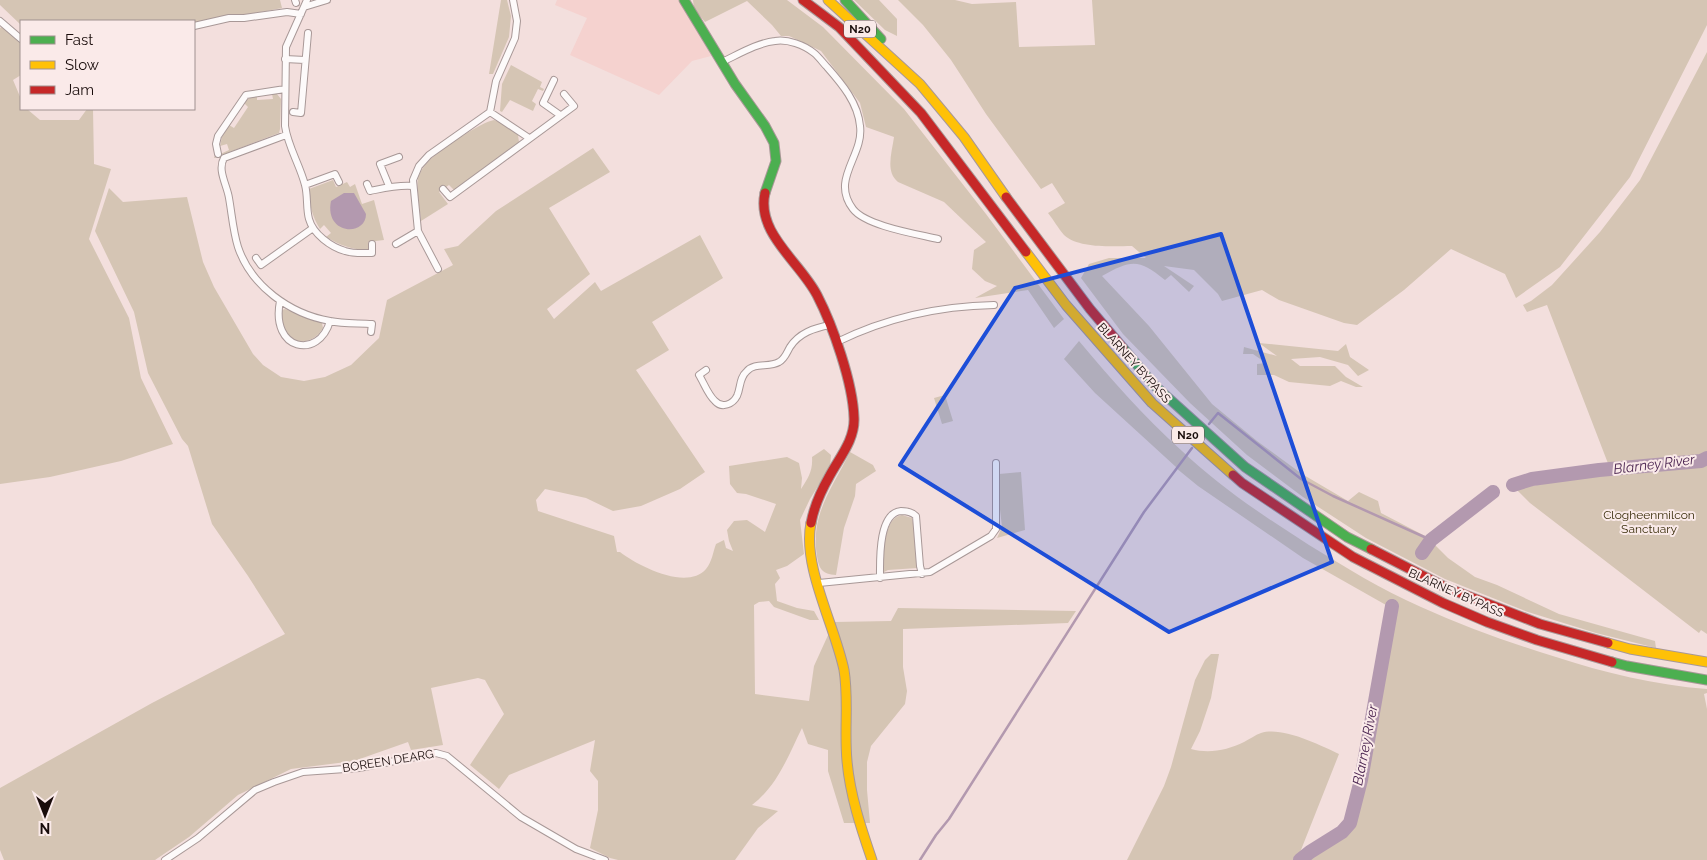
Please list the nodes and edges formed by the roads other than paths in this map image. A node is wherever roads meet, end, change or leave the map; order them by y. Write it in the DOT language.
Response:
graph roads {
  1 [pos="307,0"];
  2 [pos="326,0"];
  3 [pos="512,0"];
  4 [pos="684,0"];
  5 [pos="803,0"];
  6 [pos="828,0"];
  7 [pos="844,0"];
  8 [pos="302,11"];
  9 [pos="0,21"];
  10 [pos="195,26"];
  11 [pos="308,33"];
  12 [pos="20,38"];
  13 [pos="892,58"];
  14 [pos="285,59"];
  15 [pos="305,60"];
  16 [pos="722,62"];
  17 [pos="554,80"];
  18 [pos="285,89"];
  19 [pos="564,94"];
  20 [pos="293,112"];
  21 [pos="490,112"];
  22 [pos="560,115"];
  23 [pos="286,135"];
  24 [pos="529,138"];
  25 [pos="218,154"];
  26 [pos="399,157"];
  27 [pos="338,182"];
  28 [pos="367,184"];
  29 [pos="305,185"];
  30 [pos="389,186"];
  31 [pos="412,186"];
  32 [pos="443,189"];
  33 [pos="313,228"];
  34 [pos="418,231"];
  35 [pos="938,239"];
  36 [pos="372,244"];
  37 [pos="396,244"];
  38 [pos="256,258"];
  39 [pos="438,269"];
  40 [pos="280,301"];
  41 [pos="994,305"];
  42 [pos="330,321"];
  43 [pos="830,325"];
  44 [pos="372,332"];
  45 [pos="836,342"];
  46 [pos="706,370"];
  47 [pos="996,463"];
  48 [pos="922,574"];
  49 [pos="880,578"];
  50 [pos="819,583"];
  51 [pos="1707,662"];
  52 [pos="1707,680"];
  53 [pos="165,860"];
  54 [pos="605,860"];
  55 [pos="872,860"];
  1 -- 8 [label="street"];
  2 -- 8 [label="street"];
  3 -- 21 [label="street"];
  4 -- 16 [label="main road"];
  5 -- 52 [label="main road, BLARNEY BYPASS / N20"];
  6 -- 13 [label="main road, N20"];
  7 -- 13 [label="main road, N20"];
  8 -- 10 [label="street"];
  8 -- 14 [label="street"];
  9 -- 12 [label="street"];
  11 -- 15 [label="street"];
  13 -- 51 [label="main road, BLARNEY BYPASS / N20"];
  14 -- 15 [label="street"];
  14 -- 18 [label="street"];
  15 -- 20 [label="street"];
  16 -- 35 [label="street"];
  16 -- 43 [label="main road"];
  17 -- 22 [label="street"];
  18 -- 23 [label="street"];
  18 -- 25 [label="street"];
  19 -- 22 [label="street"];
  21 -- 24 [label="street"];
  21 -- 31 [label="street"];
  22 -- 24 [label="street"];
  23 -- 29 [label="street"];
  23 -- 40 [label="street"];
  24 -- 32 [label="street"];
  26 -- 30 [label="street"];
  27 -- 29 [label="street"];
  28 -- 30 [label="street"];
  29 -- 33 [label="street"];
  30 -- 31 [label="street"];
  31 -- 34 [label="street"];
  33 -- 36 [label="street"];
  33 -- 38 [label="street"];
  34 -- 37 [label="street"];
  34 -- 39 [label="street"];
  40 -- 42 [label="street"];
  40 -- 42 [label="street"];
  41 -- 45 [label="street"];
  42 -- 44 [label="street"];
  43 -- 45 [label="main road"];
  43 -- 46 [label="street"];
  45 -- 50 [label="main road"];
  47 -- 48 [label="street"];
  48 -- 49 [label="street"];
  48 -- 49 [label="street"];
  49 -- 50 [label="street"];
  50 -- 55 [label="main road"];
  53 -- 54 [label="street, BOREEN DEARG"];
}
